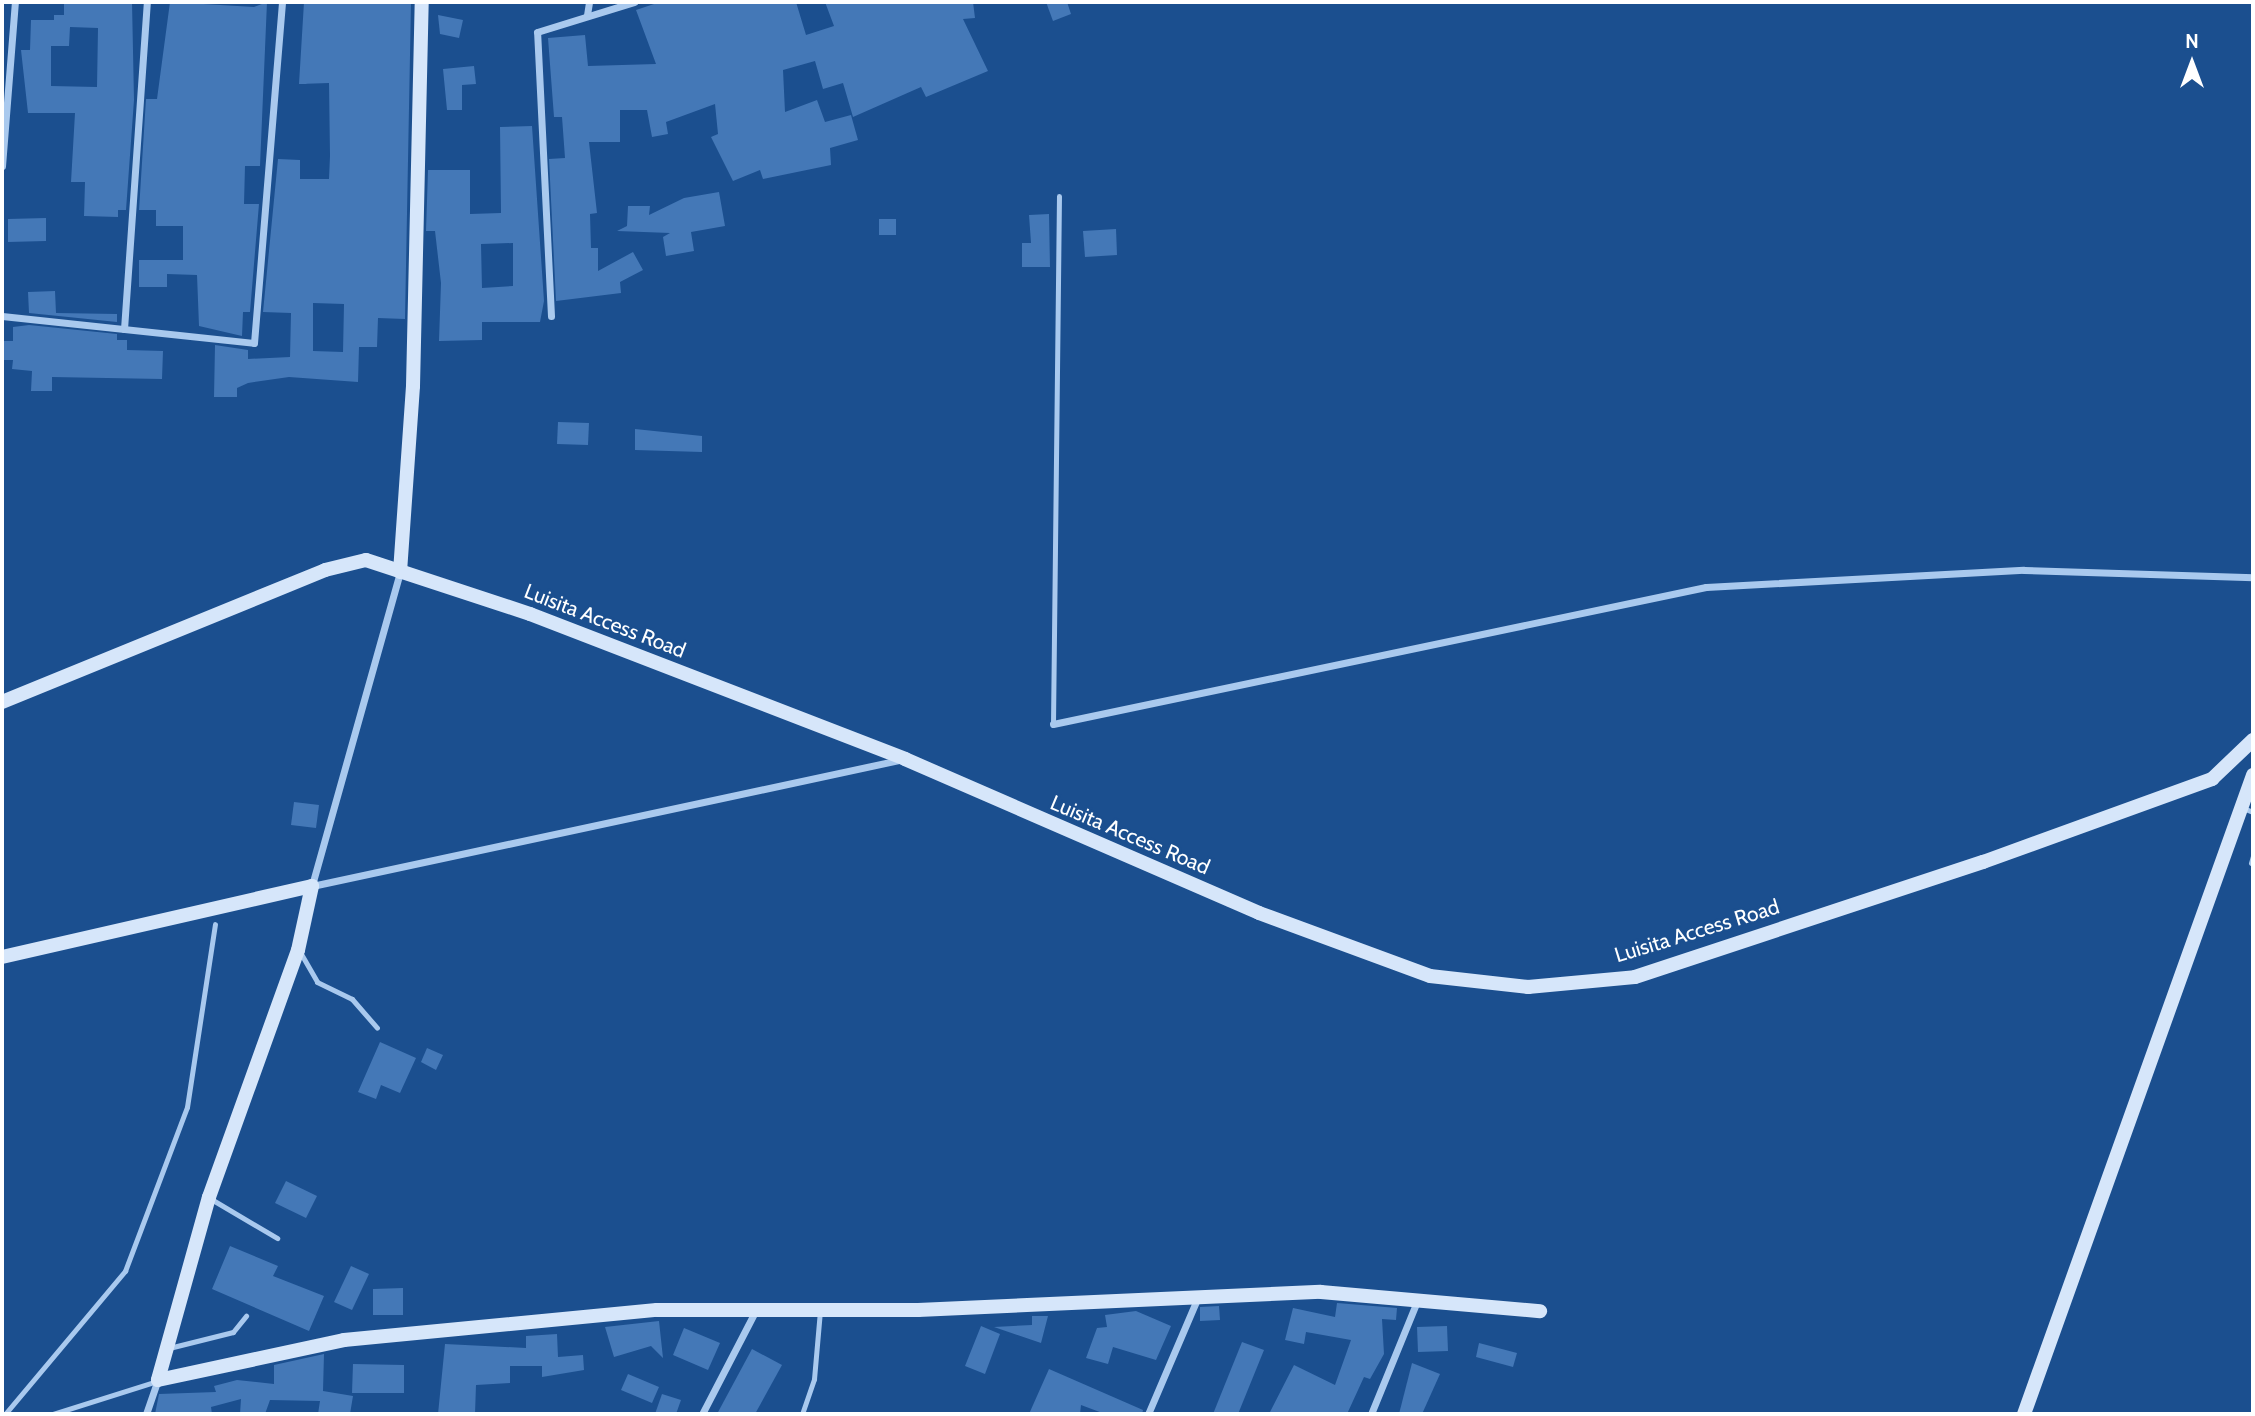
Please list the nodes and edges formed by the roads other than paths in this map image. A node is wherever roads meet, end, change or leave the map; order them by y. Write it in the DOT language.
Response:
graph roads {
  1 [pos="15,2"];
  2 [pos="146,2"];
  3 [pos="282,2"];
  4 [pos="422,2"];
  5 [pos="589,2"];
  6 [pos="634,2"];
  7 [pos="587,15"];
  8 [pos="2,166"];
  9 [pos="1059,195"];
  10 [pos="2,316"];
  11 [pos="551,316"];
  12 [pos="124,329"];
  13 [pos="400,572"];
  14 [pos="2253,577"];
  15 [pos="2,702"];
  16 [pos="1053,724"];
  17 [pos="2253,740"];
  18 [pos="905,759"];
  19 [pos="2253,775"];
  20 [pos="2247,809"];
  21 [pos="2253,856"];
  22 [pos="2251,863"];
  23 [pos="312,886"];
  24 [pos="215,924"];
  25 [pos="298,950"];
  26 [pos="2,957"];
  27 [pos="377,1028"];
  28 [pos="209,1197"];
  29 [pos="277,1238"];
  30 [pos="1419,1297"];
  31 [pos="1197,1298"];
  32 [pos="757,1310"];
  33 [pos="820,1310"];
  34 [pos="1540,1311"];
  35 [pos="246,1316"];
  36 [pos="169,1348"];
  37 [pos="158,1380"];
  38 [pos="5,1414"];
  39 [pos="53,1414"];
  40 [pos="146,1414"];
  41 [pos="702,1414"];
  42 [pos="802,1414"];
  43 [pos="1148,1414"];
  44 [pos="1371,1414"];
  45 [pos="2024,1414"];
  1 -- 8 [label="street"];
  2 -- 12 [label="street"];
  3 -- 12 [label="street"];
  4 -- 13 [label="street"];
  5 -- 7 [label="street"];
  6 -- 7 [label="street"];
  7 -- 11 [label="street"];
  9 -- 16 [label="lane"];
  10 -- 12 [label="street"];
  13 -- 15 [label="street, Luisita Access Road"];
  13 -- 18 [label="street, Luisita Access Road"];
  13 -- 23 [label="street"];
  14 -- 16 [label="street"];
  17 -- 18 [label="street, Luisita Access Road"];
  18 -- 23 [label="street"];
  19 -- 20 [label="street"];
  20 -- 45 [label="street"];
  21 -- 22 [label="lane"];
  23 -- 25 [label="street"];
  23 -- 26 [label="street"];
  24 -- 38 [label="lane"];
  25 -- 27 [label="lane"];
  25 -- 28 [label="street"];
  28 -- 29 [label="lane"];
  28 -- 36 [label="street"];
  30 -- 31 [label="street"];
  30 -- 34 [label="street"];
  30 -- 44 [label="street"];
  31 -- 33 [label="street"];
  31 -- 43 [label="street"];
  32 -- 33 [label="street"];
  32 -- 37 [label="street"];
  32 -- 41 [label="street"];
  33 -- 42 [label="lane"];
  35 -- 36 [label="lane"];
  36 -- 37 [label="street"];
  37 -- 39 [label="lane"];
  37 -- 40 [label="street"];
}
